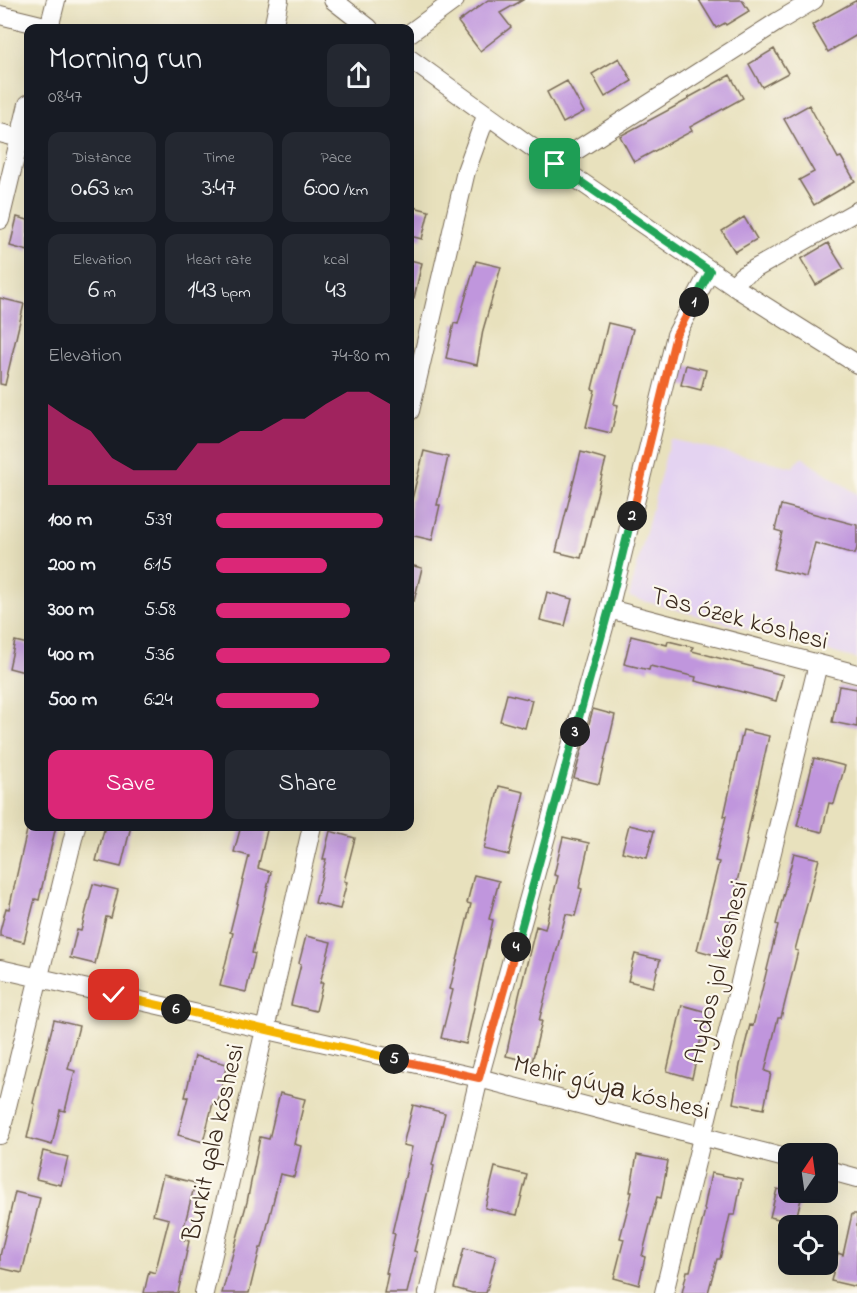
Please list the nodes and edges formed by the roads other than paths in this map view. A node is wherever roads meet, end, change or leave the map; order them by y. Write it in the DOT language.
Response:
graph roads {
  1 [pos="56,0"];
  2 [pos="279,0"];
  3 [pos="333,0"];
  4 [pos="455,0"];
  5 [pos="814,0"];
  6 [pos="0,15"];
  7 [pos="34,24"];
  8 [pos="50,24"];
  9 [pos="274,24"];
  10 [pos="364,24"];
  11 [pos="414,30"];
  12 [pos="414,62"];
  13 [pos="486,116"];
  14 [pos="0,133"];
  15 [pos="24,139"];
  16 [pos="555,164"];
  17 [pos="857,211"];
  18 [pos="0,220"];
  19 [pos="710,271"];
  20 [pos="733,286"];
  21 [pos="857,364"];
  22 [pos="414,394"];
  23 [pos="609,609"];
  24 [pos="818,664"];
  25 [pos="857,674"];
  26 [pos="75,831"];
  27 [pos="311,831"];
  28 [pos="0,969"];
  29 [pos="38,978"];
  30 [pos="265,1029"];
  31 [pos="479,1078"];
  32 [pos="0,1135"];
  33 [pos="702,1136"];
  34 [pos="778,1156"];
  35 [pos="838,1173"];
  36 [pos="857,1178"];
  37 [pos="204,1293"];
  38 [pos="428,1293"];
  39 [pos="664,1293"];
  1 -- 8 [label="street"];
  2 -- 9 [label="street"];
  3 -- 10 [label="street"];
  4 -- 11 [label="street"];
  5 -- 16 [label="street"];
  6 -- 7 [label="street"];
  12 -- 13 [label="street"];
  13 -- 16 [label="street"];
  13 -- 22 [label="street"];
  14 -- 15 [label="street"];
  15 -- 18 [label="street"];
  16 -- 19 [label="street"];
  17 -- 20 [label="street"];
  19 -- 20 [label="street"];
  19 -- 23 [label="street"];
  20 -- 21 [label="street"];
  23 -- 24 [label="street, Tas ózek kóshesi"];
  23 -- 31 [label="street"];
  24 -- 25 [label="street, Tas ózek kóshesi"];
  24 -- 33 [label="street, Aydos jol kóshesi"];
  26 -- 29 [label="street"];
  27 -- 30 [label="street, Burkit qala kóshesi"];
  28 -- 29 [label="street, Mehir gúyа kóshesi"];
  29 -- 30 [label="street, Mehir gúyа kóshesi"];
  29 -- 32 [label="street"];
  30 -- 31 [label="street, Mehir gúyа kóshesi"];
  30 -- 37 [label="street, Burkit qala kóshesi"];
  31 -- 33 [label="street, Mehir gúyа kóshesi"];
  31 -- 38 [label="street"];
  33 -- 34 [label="street, Mehir gúyа kóshesi"];
  33 -- 39 [label="street, Aydos jol kóshesi"];
  35 -- 36 [label="street"];
}
